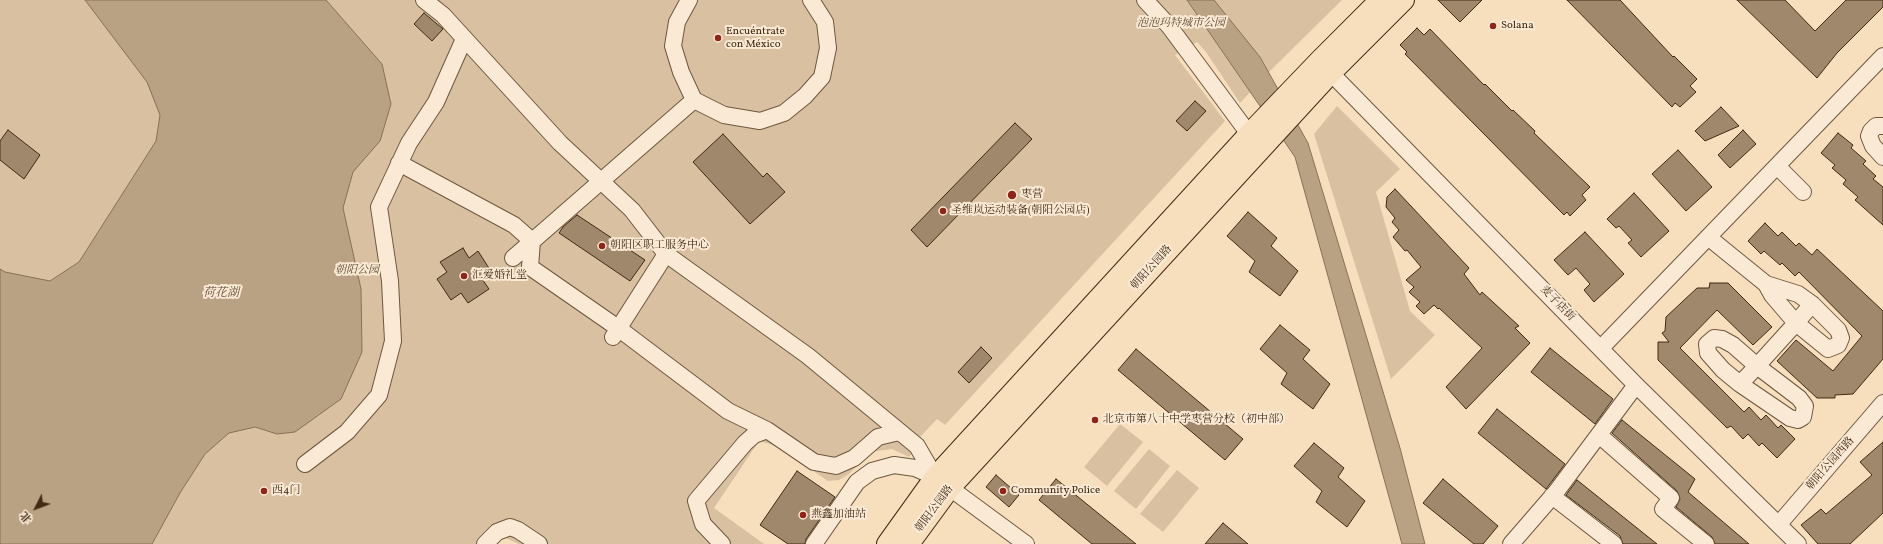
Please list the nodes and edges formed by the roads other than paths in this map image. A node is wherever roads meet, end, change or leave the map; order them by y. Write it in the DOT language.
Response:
graph roads {
  1 [pos="424,0"];
  2 [pos="689,0"];
  3 [pos="811,0"];
  4 [pos="1145,0"];
  5 [pos="1380,0"];
  6 [pos="1404,0"];
  7 [pos="464,39"];
  8 [pos="1883,56"];
  9 [pos="1325,67"];
  10 [pos="694,100"];
  11 [pos="1883,126"];
  12 [pos="1255,137"];
  13 [pos="1883,157"];
  14 [pos="400,163"];
  15 [pos="1777,166"];
  16 [pos="601,182"];
  17 [pos="1803,192"];
  18 [pos="1708,237"];
  19 [pos="532,241"];
  20 [pos="666,254"];
  21 [pos="513,258"];
  22 [pos="1766,284"];
  23 [pos="1812,304"];
  24 [pos="1796,323"];
  25 [pos="615,333"];
  26 [pos="1601,348"];
  27 [pos="1757,366"];
  28 [pos="1740,384"];
  29 [pos="1636,385"];
  30 [pos="1883,403"];
  31 [pos="767,430"];
  32 [pos="899,432"];
  33 [pos="1599,435"];
  34 [pos="305,464"];
  35 [pos="942,482"];
  36 [pos="1552,496"];
  37 [pos="1779,524"];
  38 [pos="485,544"];
  39 [pos="539,544"];
  40 [pos="722,544"];
  41 [pos="814,544"];
  42 [pos="887,544"];
  43 [pos="910,544"];
  44 [pos="1026,544"];
  45 [pos="1510,544"];
  46 [pos="1614,544"];
  47 [pos="1706,544"];
  48 [pos="1798,544"];
  1 -- 7 [label="street"];
  2 -- 10 [label="street"];
  3 -- 10 [label="street"];
  4 -- 12 [label="street"];
  5 -- 9 [label="main road, 朝阳公园路"];
  6 -- 9 [label="main road, 朝阳公园路"];
  7 -- 14 [label="street"];
  7 -- 16 [label="street"];
  8 -- 15 [label="street"];
  9 -- 12 [label="main road, 朝阳公园路"];
  9 -- 26 [label="street, 麦子店街"];
  10 -- 16 [label="street"];
  11 -- 13 [label="street"];
  12 -- 35 [label="main road, 朝阳公园路"];
  14 -- 19 [label="street"];
  14 -- 34 [label="street"];
  15 -- 17 [label="street"];
  15 -- 18 [label="street"];
  16 -- 19 [label="street"];
  16 -- 20 [label="street"];
  18 -- 22 [label="street"];
  18 -- 26 [label="street"];
  19 -- 21 [label="street"];
  19 -- 25 [label="street"];
  20 -- 25 [label="street"];
  20 -- 32 [label="street"];
  22 -- 23 [label="street"];
  22 -- 24 [label="street"];
  23 -- 24 [label="street"];
  23 -- 24 [label="street"];
  24 -- 27 [label="street"];
  25 -- 31 [label="street"];
  26 -- 29 [label="street, 麦子店街"];
  27 -- 28 [label="street"];
  27 -- 28 [label="street"];
  27 -- 28 [label="street"];
  29 -- 33 [label="street"];
  29 -- 37 [label="street, 麦子店街"];
  30 -- 37 [label="street, 朝阳公园西路"];
  31 -- 32 [label="street"];
  31 -- 40 [label="street"];
  32 -- 35 [label="street"];
  33 -- 36 [label="street"];
  33 -- 47 [label="street"];
  35 -- 41 [label="street"];
  35 -- 42 [label="main road, 朝阳公园路"];
  35 -- 43 [label="main road, 朝阳公园路"];
  35 -- 44 [label="street"];
  36 -- 45 [label="street"];
  36 -- 46 [label="street"];
  37 -- 48 [label="street, 麦子店街"];
  38 -- 39 [label="street"];
}
